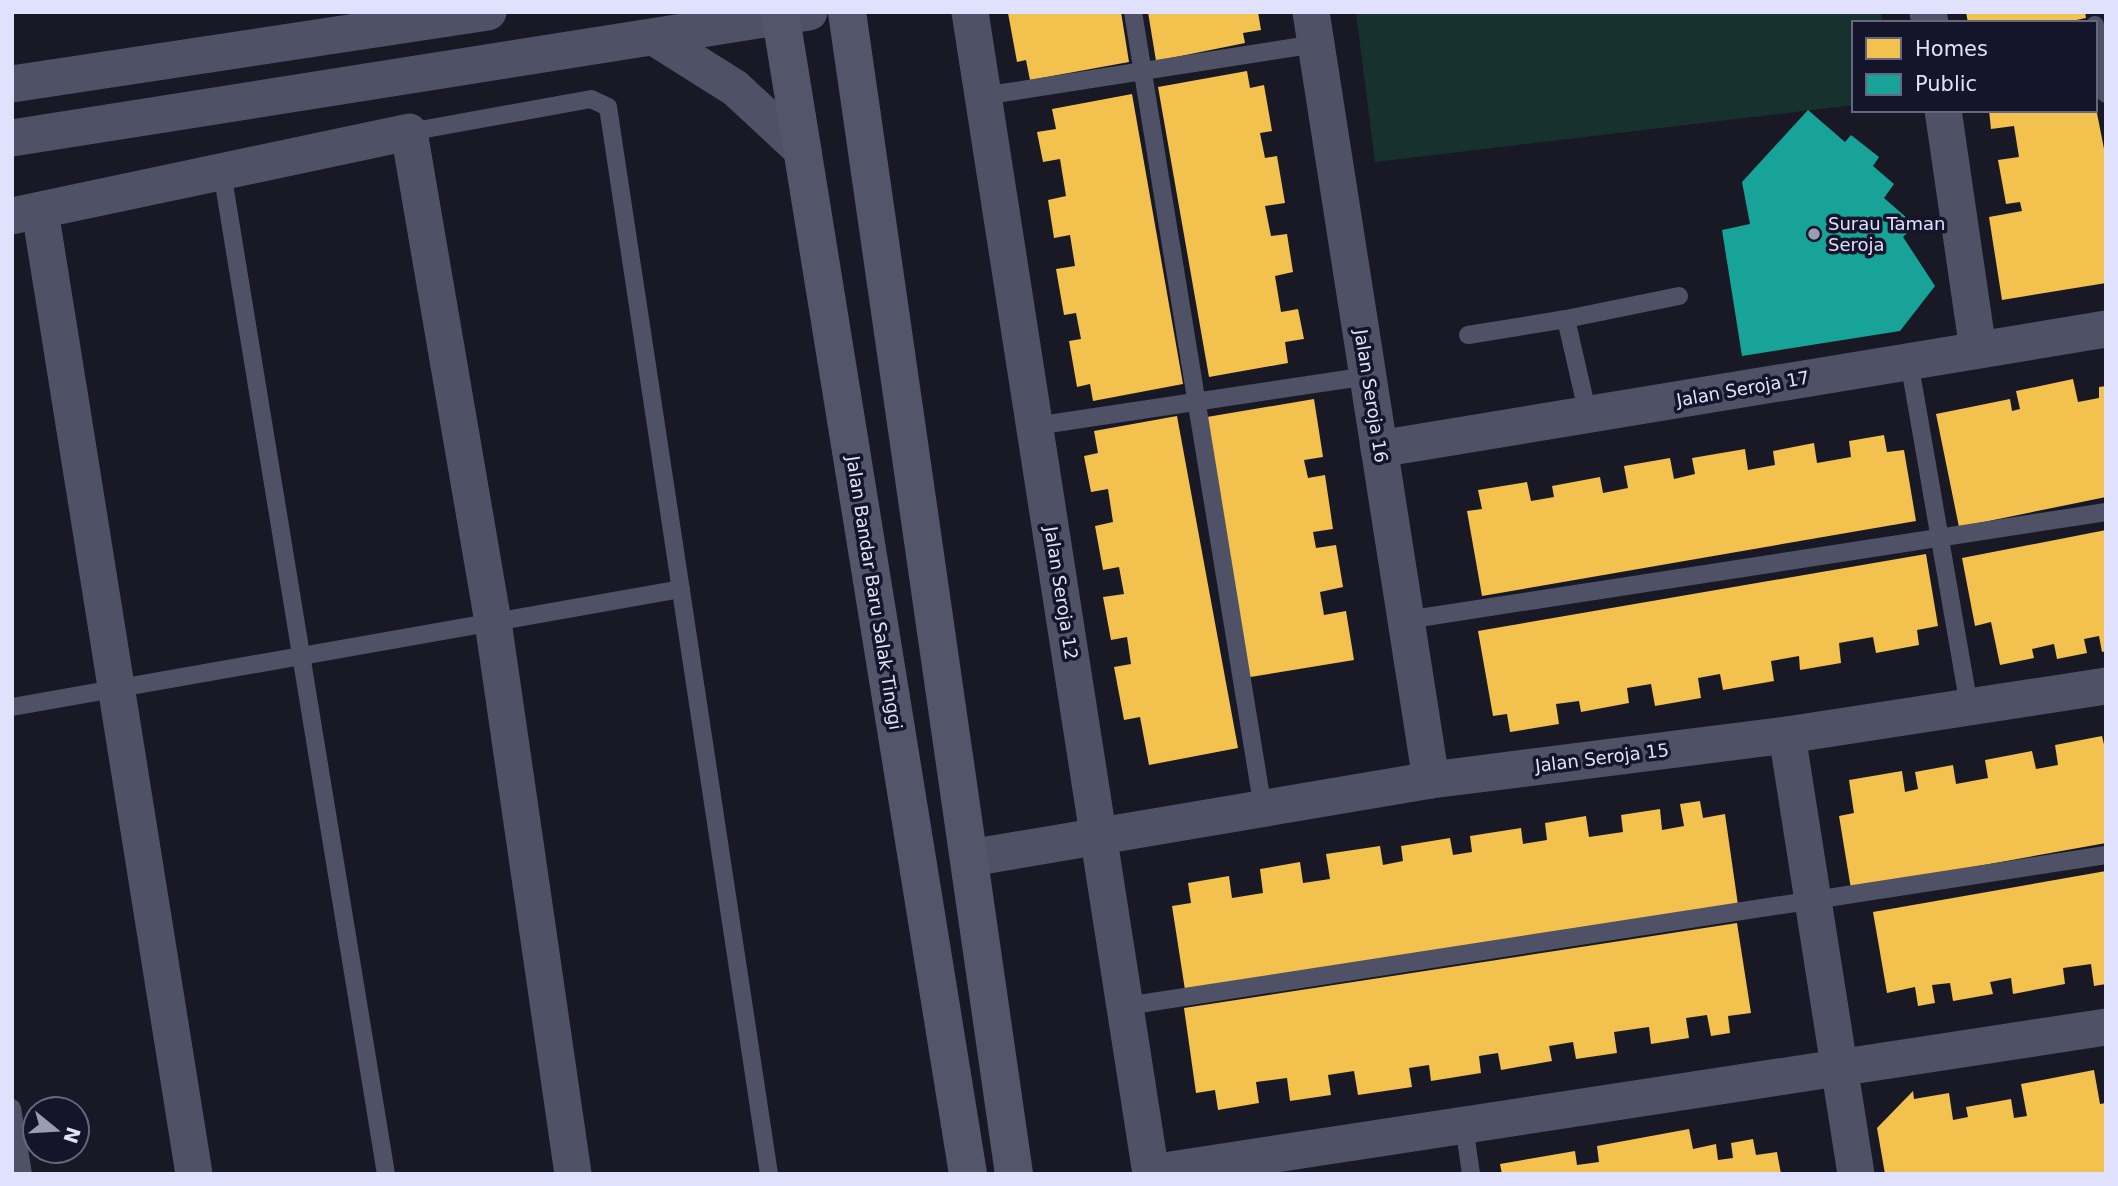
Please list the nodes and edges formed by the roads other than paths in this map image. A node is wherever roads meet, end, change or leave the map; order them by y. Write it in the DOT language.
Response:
graph roads {
  1 [pos="488,12"];
  2 [pos="847,12"];
  3 [pos="970,12"];
  4 [pos="1133,12"];
  5 [pos="790,14"];
  6 [pos="1313,28"];
  7 [pos="2097,36"];
  8 [pos="654,37"];
  9 [pos="1143,71"];
  10 [pos="12,84"];
  11 [pos="2106,94"];
  12 [pos="983,96"];
  13 [pos="1943,112"];
  14 [pos="408,132"];
  15 [pos="12,138"];
  16 [pos="803,151"];
  17 [pos="222,172"];
  18 [pos="26,214"];
  19 [pos="1679,296"];
  20 [pos="1566,319"];
  21 [pos="2106,329"];
  22 [pos="1468,335"];
  23 [pos="1978,350"];
  24 [pos="1909,361"];
  25 [pos="1368,376"];
  26 [pos="1196,402"];
  27 [pos="1588,415"];
  28 [pos="1035,426"];
  29 [pos="1379,449"];
  30 [pos="2106,512"];
  31 [pos="1940,537"];
  32 [pos="681,589"];
  33 [pos="1406,620"];
  34 [pos="493,622"];
  35 [pos="302,656"];
  36 [pos="2106,686"];
  37 [pos="116,689"];
  38 [pos="1969,706"];
  39 [pos="12,707"];
  40 [pos="1787,735"];
  41 [pos="1431,780"];
  42 [pos="1263,809"];
  43 [pos="1099,837"];
  44 [pos="2106,855"];
  45 [pos="970,858"];
  46 [pos="1813,900"];
  47 [pos="1126,1006"];
  48 [pos="2106,1027"];
  49 [pos="1840,1068"];
  50 [pos="12,1108"];
  51 [pos="1464,1125"];
  52 [pos="23,1174"];
  53 [pos="194,1174"];
  54 [pos="386,1174"];
  55 [pos="573,1174"];
  56 [pos="769,1174"];
  57 [pos="968,1174"];
  58 [pos="1014,1174"];
  59 [pos="1151,1174"];
  60 [pos="1471,1174"];
  61 [pos="1856,1174"];
  1 -- 10 [label="street"];
  2 -- 45 [label="main road"];
  3 -- 12 [label="street, Jalan Seroja 12"];
  4 -- 9 [label="lane"];
  5 -- 8 [label="street"];
  5 -- 16 [label="main road, Jalan Bandar Baru Salak Tinggi"];
  6 -- 9 [label="lane"];
  6 -- 25 [label="street, Jalan Seroja 16"];
  7 -- 11 [label="lane"];
  8 -- 15 [label="street"];
  8 -- 16 [label="street"];
  9 -- 12 [label="lane"];
  9 -- 26 [label="lane"];
  12 -- 28 [label="street, Jalan Seroja 12"];
  13 -- 23 [label="street"];
  14 -- 17 [label="street"];
  14 -- 32 [label="lane"];
  14 -- 34 [label="street"];
  16 -- 57 [label="main road, Jalan Bandar Baru Salak Tinggi"];
  17 -- 18 [label="street"];
  17 -- 35 [label="lane"];
  18 -- 37 [label="street"];
  19 -- 20 [label="lane"];
  20 -- 22 [label="lane"];
  20 -- 27 [label="lane"];
  21 -- 23 [label="street, Jalan Seroja 17"];
  23 -- 24 [label="street, Jalan Seroja 17"];
  24 -- 27 [label="street, Jalan Seroja 17"];
  24 -- 31 [label="lane"];
  25 -- 26 [label="lane"];
  25 -- 29 [label="street, Jalan Seroja 16"];
  26 -- 28 [label="lane"];
  26 -- 42 [label="lane"];
  27 -- 29 [label="street, Jalan Seroja 17"];
  28 -- 43 [label="street, Jalan Seroja 12"];
  29 -- 33 [label="street, Jalan Seroja 16"];
  30 -- 31 [label="lane"];
  31 -- 33 [label="lane"];
  31 -- 38 [label="lane"];
  32 -- 34 [label="lane"];
  32 -- 56 [label="lane"];
  33 -- 41 [label="street, Jalan Seroja 16"];
  34 -- 35 [label="lane"];
  34 -- 55 [label="street"];
  35 -- 37 [label="lane"];
  35 -- 54 [label="lane"];
  36 -- 38 [label="street, Jalan Seroja 15"];
  37 -- 39 [label="lane"];
  37 -- 53 [label="street"];
  38 -- 40 [label="street, Jalan Seroja 15"];
  40 -- 41 [label="street, Jalan Seroja 15"];
  40 -- 46 [label="street"];
  41 -- 42 [label="street, Jalan Seroja 15"];
  42 -- 43 [label="street, Jalan Seroja 15"];
  43 -- 45 [label="street, Jalan Seroja 15"];
  43 -- 47 [label="street, Jalan Seroja 12"];
  44 -- 46 [label="lane"];
  45 -- 58 [label="main road"];
  46 -- 47 [label="lane"];
  46 -- 49 [label="street"];
  47 -- 59 [label="street, Jalan Seroja 12"];
  48 -- 49 [label="street"];
  49 -- 51 [label="street"];
  49 -- 61 [label="street"];
  50 -- 52 [label="lane"];
  51 -- 59 [label="street"];
  51 -- 60 [label="lane"];
}
